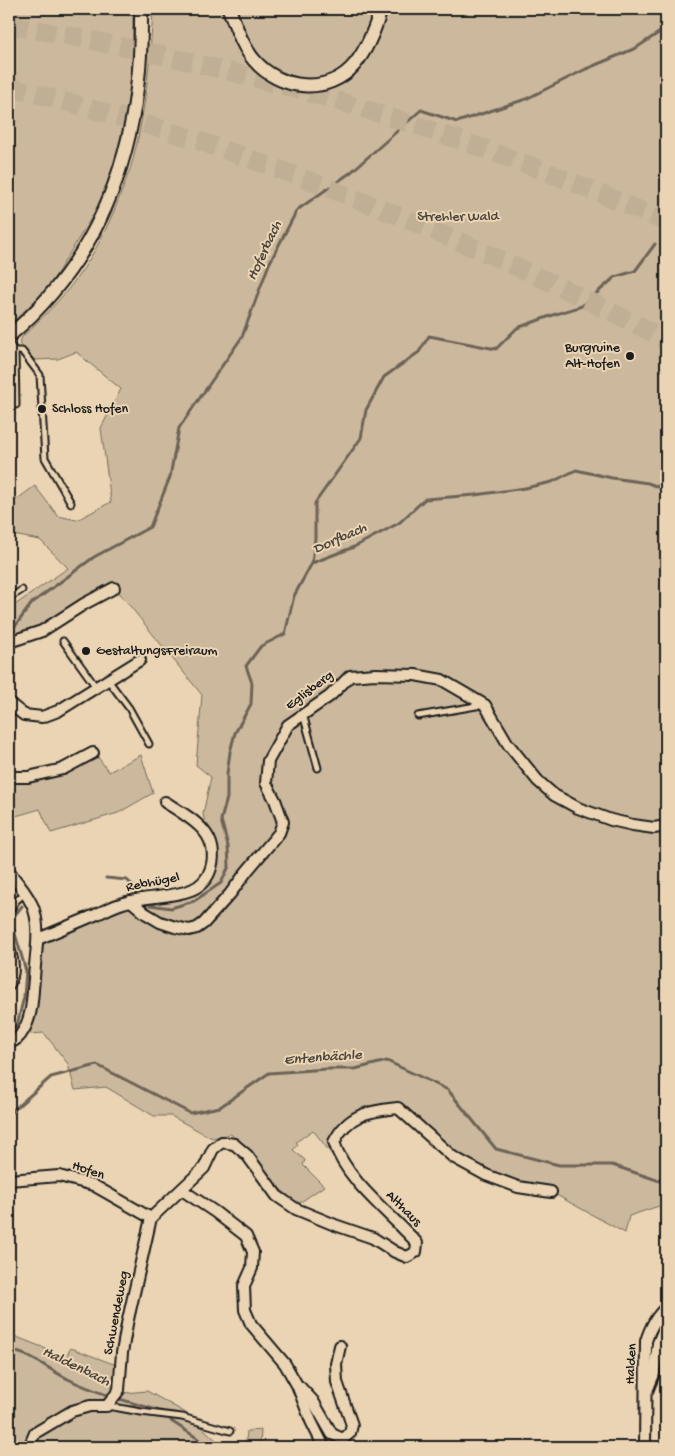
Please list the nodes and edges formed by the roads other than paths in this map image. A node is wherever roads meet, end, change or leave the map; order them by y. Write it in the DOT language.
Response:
graph roads {
  1 [pos="141,9"];
  2 [pos="229,9"];
  3 [pos="381,9"];
  4 [pos="9,336"];
  5 [pos="9,344"];
  6 [pos="15,351"];
  7 [pos="16,405"];
  8 [pos="71,503"];
  9 [pos="22,590"];
  10 [pos="114,591"];
  11 [pos="9,598"];
  12 [pos="63,641"];
  13 [pos="9,642"];
  14 [pos="140,660"];
  15 [pos="108,680"];
  16 [pos="96,688"];
  17 [pos="9,703"];
  18 [pos="485,705"];
  19 [pos="303,714"];
  20 [pos="418,716"];
  21 [pos="150,744"];
  22 [pos="93,753"];
  23 [pos="318,768"];
  24 [pos="9,777"];
  25 [pos="165,802"];
  26 [pos="666,826"];
  27 [pos="9,871"];
  28 [pos="25,893"];
  29 [pos="136,900"];
  30 [pos="9,912"];
  31 [pos="38,938"];
  32 [pos="9,940"];
  33 [pos="9,989"];
  34 [pos="9,1043"];
  35 [pos="9,1180"];
  36 [pos="182,1190"];
  37 [pos="551,1192"];
  38 [pos="151,1218"];
  39 [pos="666,1308"];
  40 [pos="666,1324"];
  41 [pos="340,1346"];
  42 [pos="297,1385"];
  43 [pos="645,1397"];
  44 [pos="107,1406"];
  45 [pos="230,1431"];
  46 [pos="29,1447"];
  47 [pos="324,1447"];
  48 [pos="645,1447"];
  1 -- 4 [label="street"];
  2 -- 3 [label="street"];
  5 -- 6 [label="lane"];
  6 -- 7 [label="lane"];
  6 -- 8 [label="lane"];
  9 -- 11 [label="lane"];
  10 -- 13 [label="street"];
  12 -- 16 [label="lane"];
  14 -- 15 [label="street"];
  15 -- 16 [label="street"];
  15 -- 21 [label="lane"];
  16 -- 17 [label="street"];
  18 -- 19 [label="street, Eglisberg"];
  18 -- 20 [label="lane"];
  18 -- 26 [label="street"];
  19 -- 23 [label="lane"];
  19 -- 29 [label="street, Eglisberg"];
  22 -- 24 [label="street"];
  25 -- 29 [label="street, Rebhügel"];
  27 -- 28 [label="street"];
  28 -- 30 [label="lane"];
  28 -- 31 [label="street"];
  29 -- 31 [label="street, Rebhügel"];
  31 -- 34 [label="street"];
  32 -- 33 [label="lane"];
  35 -- 38 [label="street, Hofen"];
  36 -- 37 [label="street, Althaus"];
  36 -- 38 [label="street, Althaus"];
  36 -- 42 [label="street"];
  38 -- 44 [label="street, Schwendeweg"];
  39 -- 43 [label="street, Halden"];
  40 -- 43 [label="street, Halden"];
  41 -- 42 [label="street"];
  42 -- 47 [label="street"];
  43 -- 48 [label="street, Halden"];
  44 -- 45 [label="lane"];
  44 -- 46 [label="street"];
}
